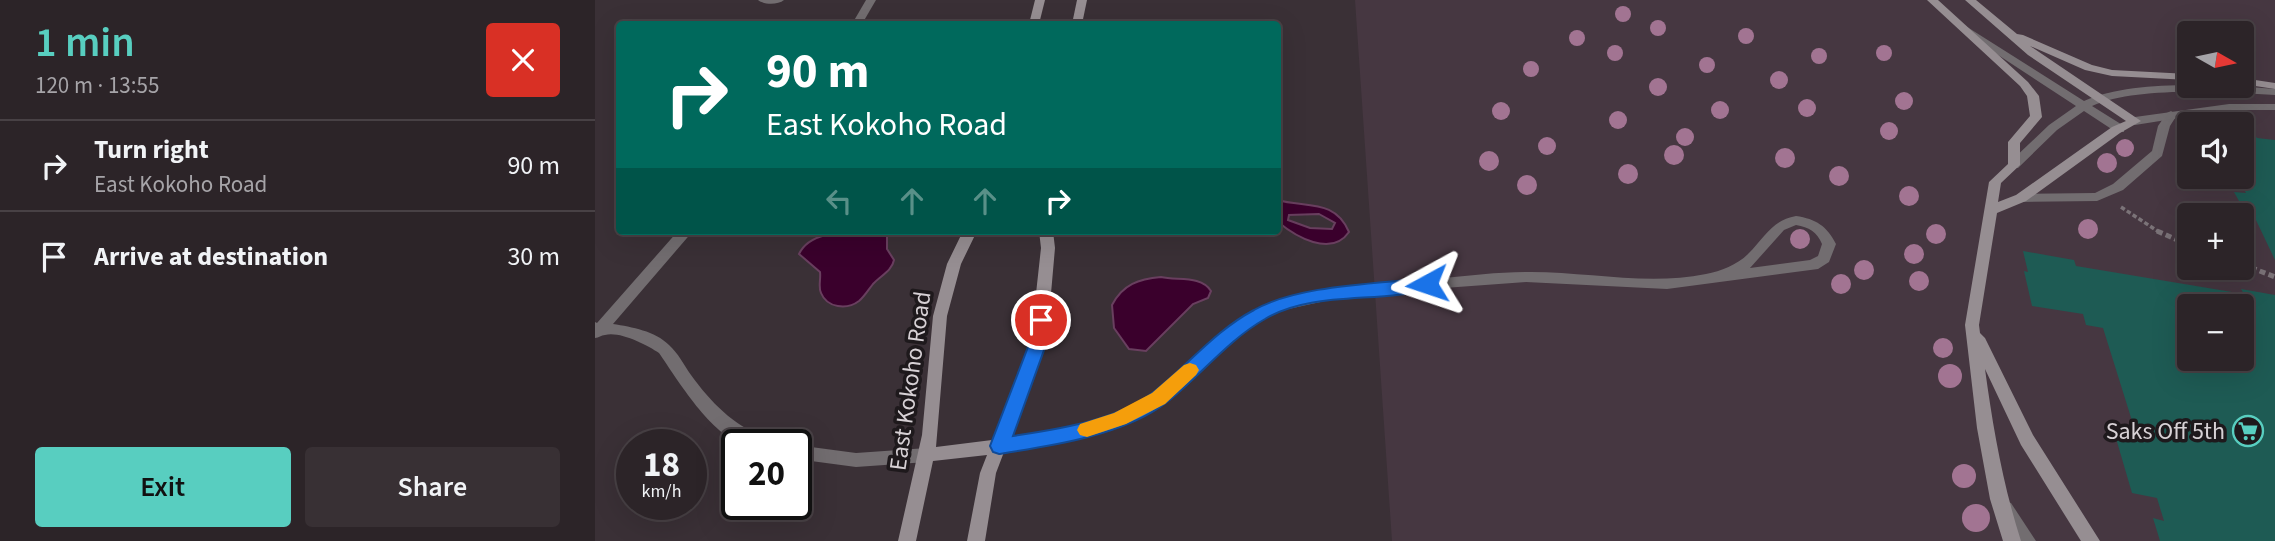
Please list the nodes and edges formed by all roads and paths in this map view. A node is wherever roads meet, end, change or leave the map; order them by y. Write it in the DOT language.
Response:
graph roads {
  1 [pos="763,0"];
  2 [pos="779,0"];
  3 [pos="871,0"];
  4 [pos="1040,0"];
  5 [pos="1082,0"];
  6 [pos="1932,0"];
  7 [pos="1970,0"];
  8 [pos="859,21"];
  9 [pos="1035,21"];
  10 [pos="1078,21"];
  11 [pos="1957,24"];
  12 [pos="2000,29"];
  13 [pos="2177,77"];
  14 [pos="2254,83"];
  15 [pos="2275,86"];
  16 [pos="2275,93"];
  17 [pos="2099,98"];
  18 [pos="2084,107"];
  19 [pos="2275,107"];
  20 [pos="2171,115"];
  21 [pos="2135,121"];
  22 [pos="2120,129"];
  23 [pos="2014,165"];
  24 [pos="2102,195"];
  25 [pos="2021,198"];
  26 [pos="1991,210"];
  27 [pos="682,235"];
  28 [pos="968,235"];
  29 [pos="1046,235"];
  30 [pos="2177,241"];
  31 [pos="2254,269"];
  32 [pos="2275,277"];
  33 [pos="1710,278"];
  34 [pos="1972,325"];
  35 [pos="597,331"];
  36 [pos="729,429"];
  37 [pos="999,446"];
  38 [pos="812,454"];
  39 [pos="927,455"];
  40 [pos="1999,499"];
  41 [pos="907,541"];
  42 [pos="975,541"];
  43 [pos="2012,541"];
  44 [pos="2027,541"];
  45 [pos="2091,541"];
  1 -- 2 [label="street"];
  3 -- 8 [label="street"];
  4 -- 9 [label="street"];
  5 -- 10 [label="street"];
  6 -- 11 [label="street"];
  7 -- 12 [label="street"];
  11 -- 18 [label="street"];
  11 -- 23 [label="street"];
  12 -- 13 [label="street"];
  12 -- 17 [label="street"];
  14 -- 15 [label="street"];
  16 -- 17 [label="street"];
  17 -- 18 [label="street"];
  17 -- 21 [label="street"];
  18 -- 22 [label="street"];
  18 -- 23 [label="street"];
  19 -- 20 [label="street"];
  20 -- 21 [label="street"];
  20 -- 24 [label="street"];
  21 -- 22 [label="street"];
  22 -- 25 [label="street"];
  23 -- 26 [label="street"];
  24 -- 25 [label="street"];
  24 -- 30 [label="path"];
  25 -- 26 [label="street"];
  26 -- 34 [label="street"];
  27 -- 35 [label="street"];
  28 -- 39 [label="street, East Kokoho Road"];
  29 -- 37 [label="street"];
  31 -- 32 [label="path"];
  33 -- 33 [label="street"];
  33 -- 37 [label="street"];
  34 -- 40 [label="street"];
  34 -- 45 [label="street"];
  35 -- 36 [label="street"];
  37 -- 39 [label="street"];
  37 -- 42 [label="street"];
  38 -- 39 [label="street"];
  39 -- 41 [label="street, East Kokoho Road"];
  40 -- 43 [label="street"];
  40 -- 44 [label="street"];
}
